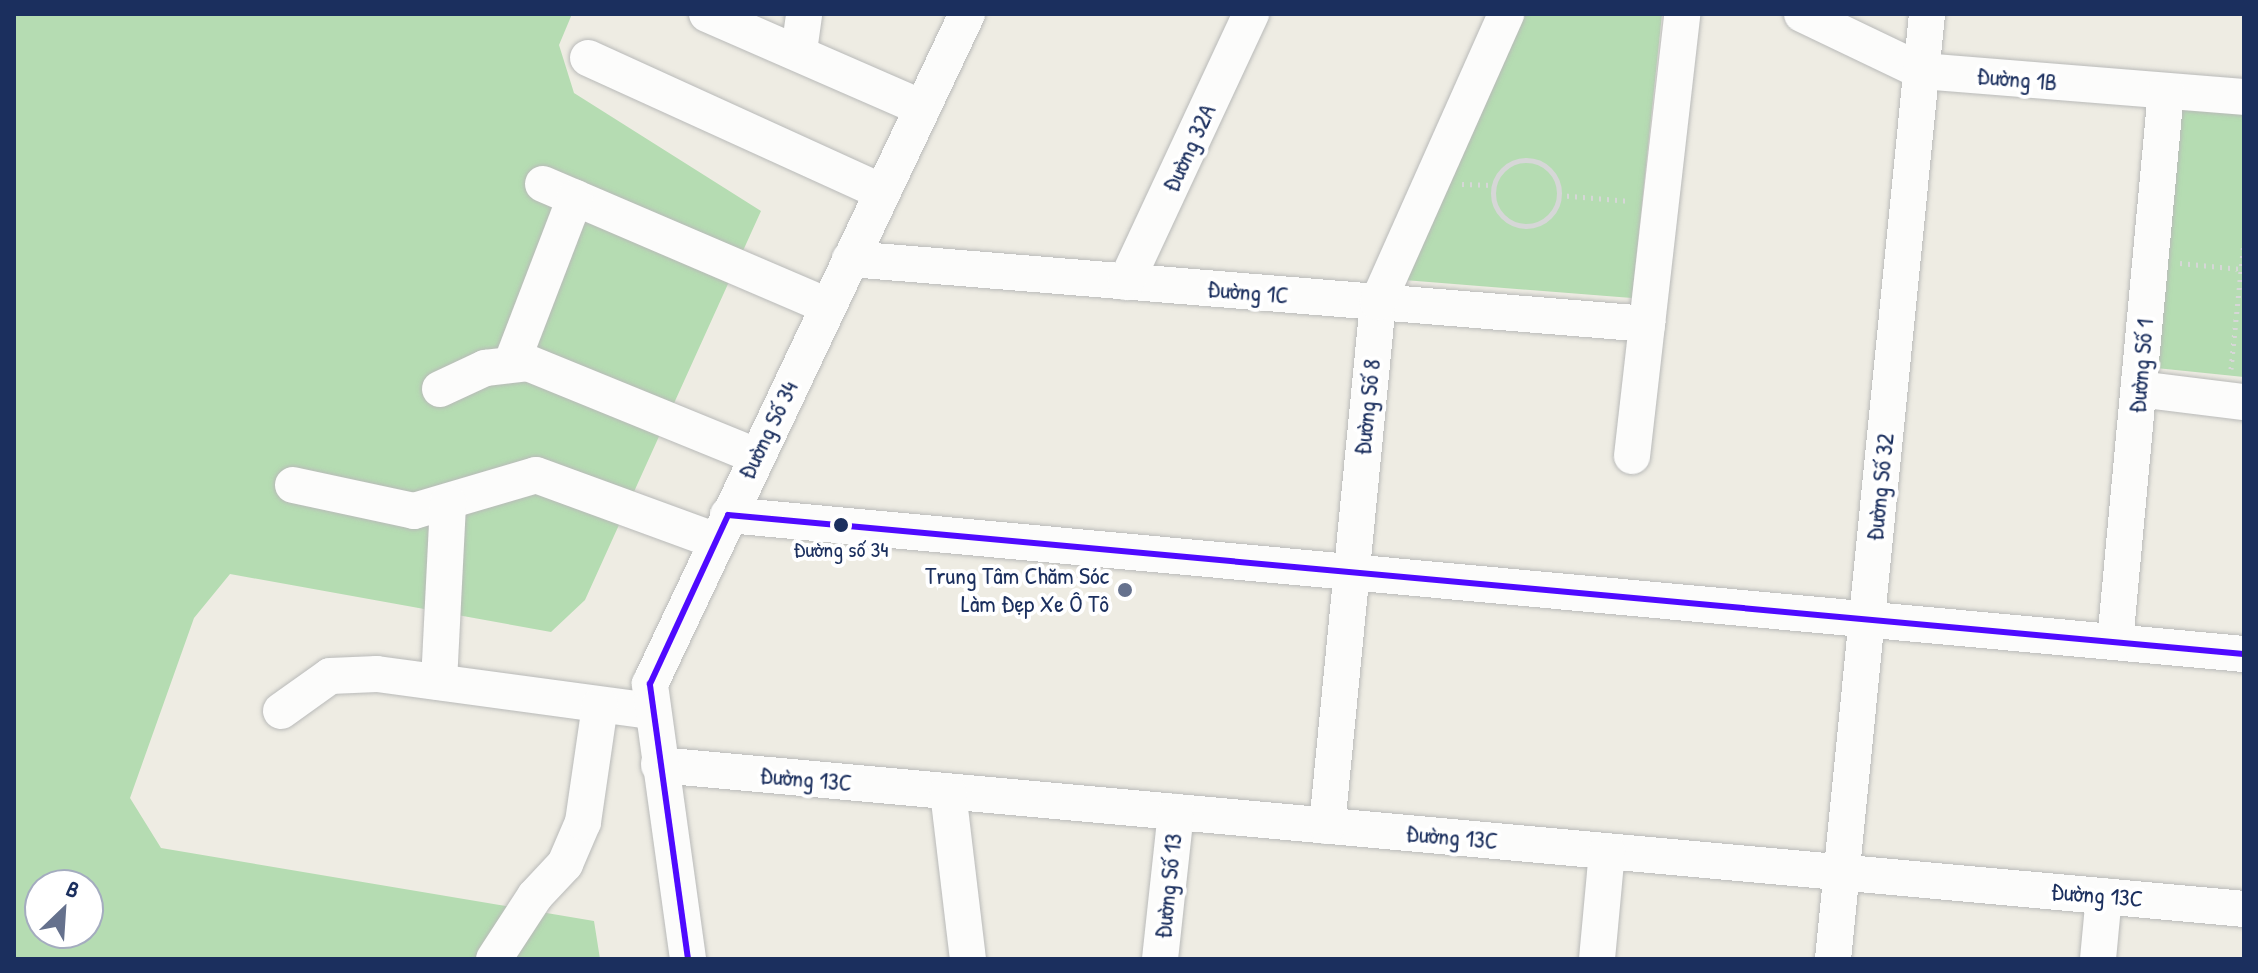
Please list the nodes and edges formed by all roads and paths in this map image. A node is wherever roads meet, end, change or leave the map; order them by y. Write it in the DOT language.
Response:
graph roads {
  1 [pos="707,14"];
  2 [pos="804,14"];
  3 [pos="967,14"];
  4 [pos="1251,14"];
  5 [pos="1506,14"];
  6 [pos="1682,14"];
  7 [pos="1802,14"];
  8 [pos="1927,14"];
  9 [pos="799,51"];
  10 [pos="588,58"];
  11 [pos="1921,71"];
  12 [pos="2166,91"];
  13 [pos="2244,97"];
  14 [pos="922,108"];
  15 [pos="882,192"];
  16 [pos="1559,195"];
  17 [pos="1661,203"];
  18 [pos="2244,242"];
  19 [pos="850,259"];
  20 [pos="2151,261"];
  21 [pos="2243,269"];
  22 [pos="1126,282"];
  23 [pos="1378,302"];
  24 [pos="827,306"];
  25 [pos="1647,324"];
  26 [pos="512,362"];
  27 [pos="440,389"];
  28 [pos="2139,389"];
  29 [pos="2236,401"];
  30 [pos="756,456"];
  31 [pos="1632,456"];
  32 [pos="293,485"];
  33 [pos="448,502"];
  34 [pos="722,528"];
  35 [pos="1349,575"];
  36 [pos="1867,620"];
  37 [pos="2115,642"];
  38 [pos="2244,654"];
  39 [pos="439,682"];
  40 [pos="600,705"];
  41 [pos="281,711"];
  42 [pos="652,711"];
  43 [pos="659,765"];
  44 [pos="948,792"];
  45 [pos="1176,812"];
  46 [pos="1327,826"];
  47 [pos="1607,851"];
  48 [pos="1841,872"];
  49 [pos="2104,896"];
  50 [pos="2244,909"];
  51 [pos="494,959"];
  52 [pos="688,959"];
  53 [pos="968,959"];
  54 [pos="1160,959"];
  55 [pos="1597,959"];
  56 [pos="1833,959"];
  57 [pos="2098,959"];
  1 -- 9 [label="street"];
  2 -- 9 [label="street"];
  3 -- 14 [label="street, Đường Số 34"];
  4 -- 22 [label="street, Đường 32A"];
  5 -- 23 [label="street, Đường Số 8"];
  6 -- 17 [label="street"];
  7 -- 11 [label="street, Đường 1B"];
  8 -- 11 [label="street, Đường Số 32"];
  9 -- 14 [label="street"];
  10 -- 15 [label="street"];
  11 -- 12 [label="street, Đường 1B"];
  11 -- 36 [label="street, Đường Số 32"];
  12 -- 13 [label="street, Đường 1B"];
  12 -- 20 [label="street, Đường Số 1"];
  14 -- 15 [label="street, Đường Số 34"];
  15 -- 19 [label="street, Đường Số 34"];
  16 -- 16 [label="path"];
  16 -- 17 [label="path"];
  17 -- 25 [label="street"];
  18 -- 21 [label="path"];
  19 -- 22 [label="street, Đường 1C"];
  19 -- 24 [label="street, Đường Số 34"];
  20 -- 21 [label="path"];
  20 -- 28 [label="street, Đường Số 1"];
  21 -- 29 [label="path"];
  22 -- 23 [label="street, Đường 1C"];
  23 -- 25 [label="street, Đường 1C"];
  23 -- 35 [label="street, Đường Số 8"];
  24 -- 26 [label="street"];
  24 -- 30 [label="street, Đường Số 34"];
  25 -- 31 [label="street"];
  26 -- 27 [label="street"];
  26 -- 30 [label="street"];
  28 -- 29 [label="street"];
  28 -- 37 [label="street, Đường Số 1"];
  30 -- 34 [label="street, Đường Số 34"];
  32 -- 33 [label="street"];
  33 -- 34 [label="street"];
  33 -- 39 [label="street"];
  34 -- 35 [label="street"];
  34 -- 42 [label="street, Đường Số 34"];
  35 -- 36 [label="street"];
  35 -- 46 [label="street, Đường Số 8"];
  36 -- 37 [label="street"];
  36 -- 48 [label="street, Đường Số 32"];
  37 -- 38 [label="street"];
  39 -- 40 [label="street"];
  39 -- 41 [label="street"];
  40 -- 42 [label="street"];
  40 -- 51 [label="street"];
  42 -- 43 [label="street, Đường Số 34"];
  43 -- 44 [label="street, Đường 13C"];
  43 -- 52 [label="street, Đường Số 34"];
  44 -- 45 [label="street, Đường 13C"];
  44 -- 53 [label="street"];
  45 -- 46 [label="street, Đường 13C"];
  45 -- 54 [label="street, Đường Số 13"];
  46 -- 47 [label="street, Đường 13C"];
  47 -- 48 [label="street, Đường 13C"];
  47 -- 55 [label="street"];
  48 -- 49 [label="street, Đường 13C"];
  48 -- 56 [label="street, Đường Số 32"];
  49 -- 50 [label="street, Đường 13C"];
  49 -- 57 [label="street"];
}
